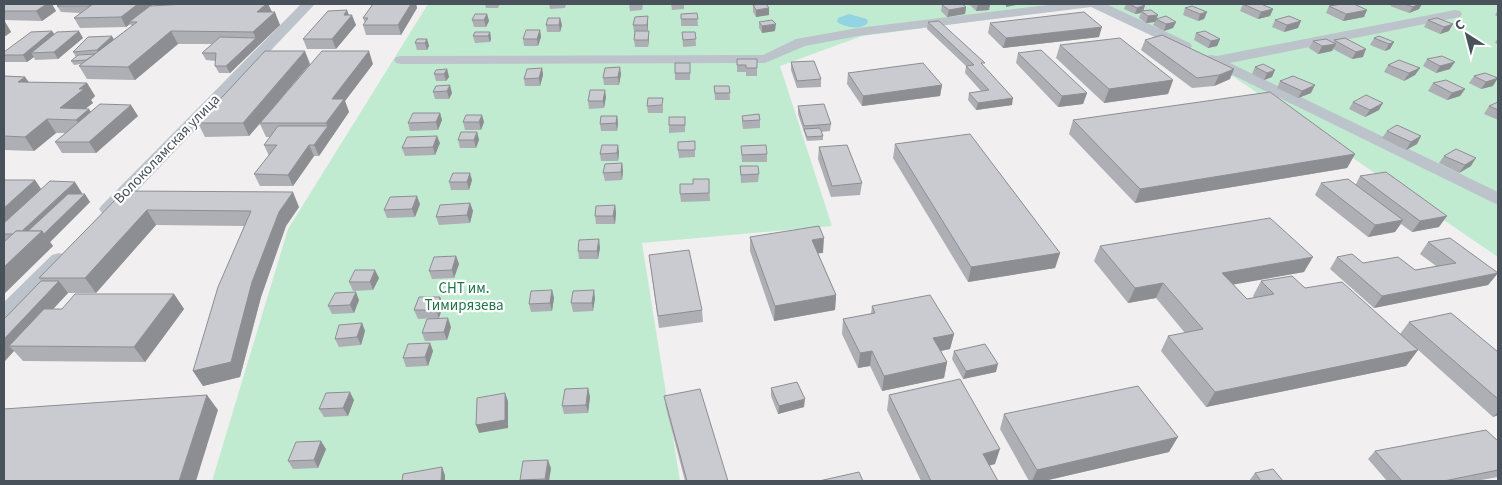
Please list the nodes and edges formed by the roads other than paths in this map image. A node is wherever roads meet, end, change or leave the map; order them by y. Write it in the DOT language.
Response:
graph roads {
  1 [pos="308,4"];
  2 [pos="1087,4"];
  3 [pos="1096,4"];
  4 [pos="1455,14"];
  5 [pos="401,60"];
  6 [pos="1216,61"];
  7 [pos="1498,199"];
  8 [pos="95,223"];
  9 [pos="74,244"];
  10 [pos="4,315"];
  1 -- 8 [label="street, Волоколамская улица"];
  2 -- 5 [label="street"];
  3 -- 6 [label="street"];
  4 -- 6 [label="street"];
  6 -- 7 [label="street"];
  9 -- 10 [label="street"];
}
